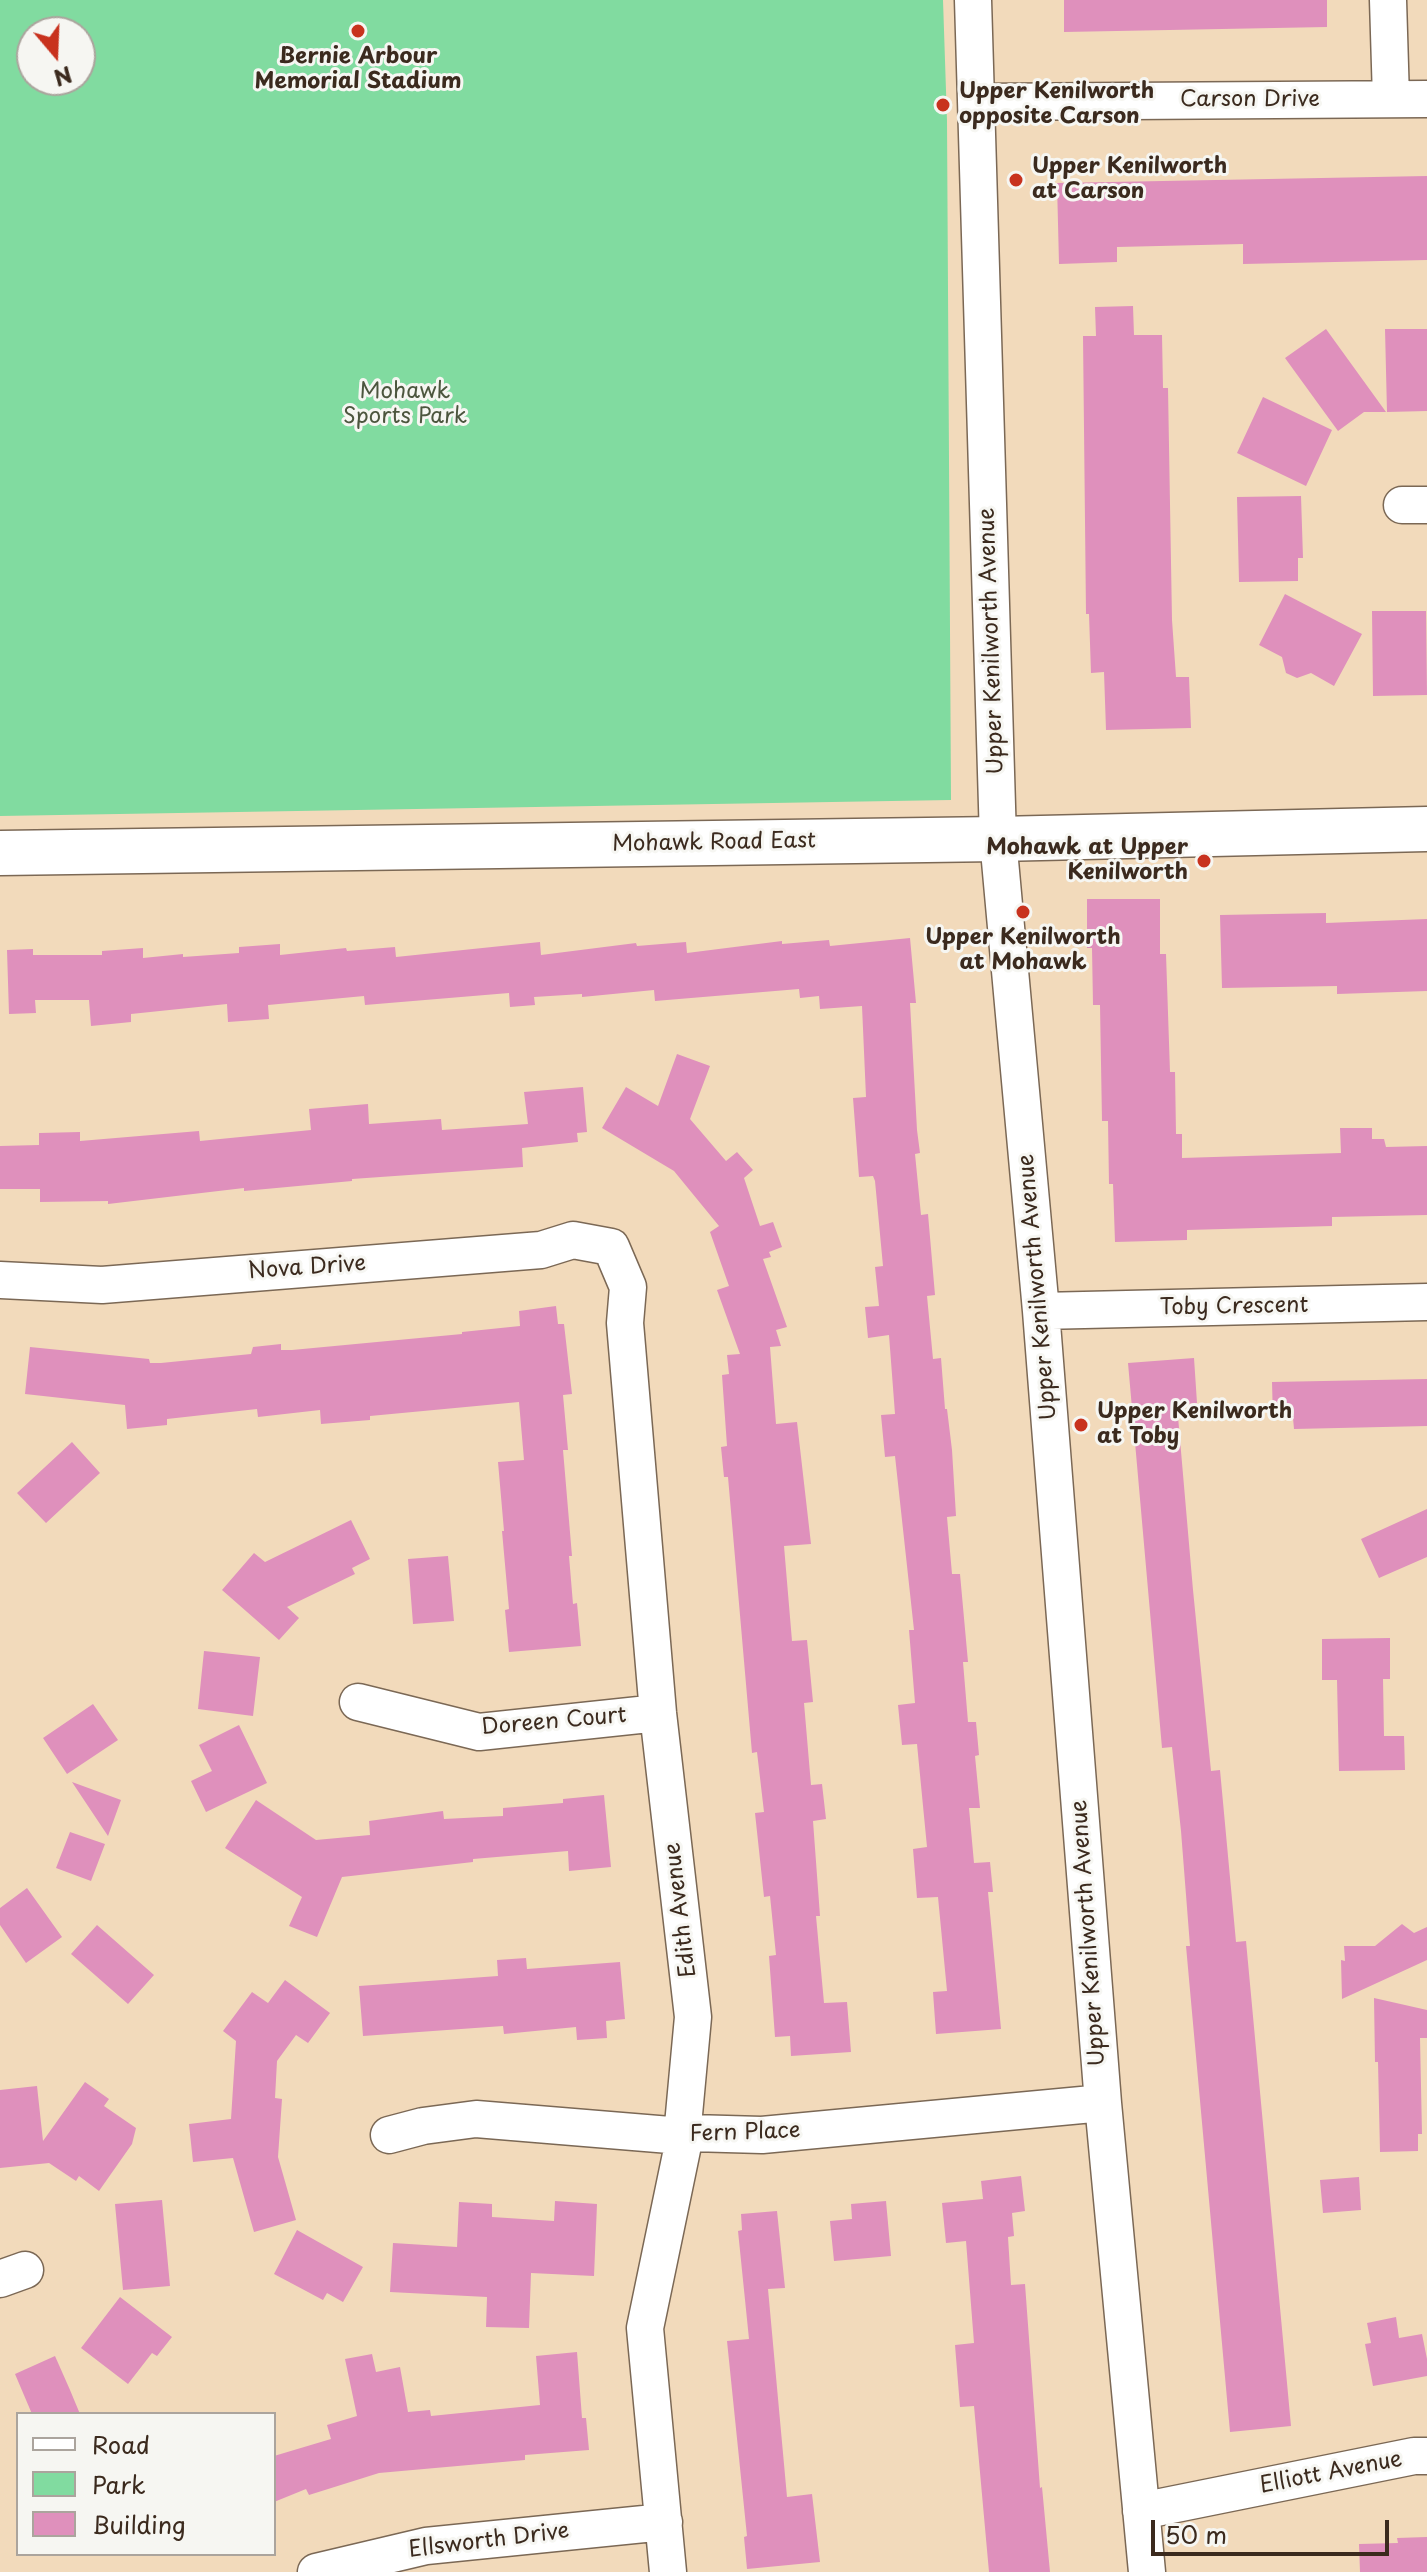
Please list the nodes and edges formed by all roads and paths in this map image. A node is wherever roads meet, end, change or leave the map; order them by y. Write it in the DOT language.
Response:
graph roads {
  1 [pos="973,0"];
  2 [pos="1388,0"];
  3 [pos="1391,99"];
  4 [pos="1427,99"];
  5 [pos="976,102"];
  6 [pos="1427,829"];
  7 [pos="998,839"];
  8 [pos="0,853"];
  9 [pos="611,1247"];
  10 [pos="0,1280"];
  11 [pos="1427,1302"];
  12 [pos="1041,1311"];
  13 [pos="358,1702"];
  14 [pos="658,1713"];
  15 [pos="1103,2103"];
  16 [pos="389,2135"];
  17 [pos="682,2136"];
  18 [pos="1427,2456"];
  19 [pos="1141,2511"];
  20 [pos="664,2522"];
  21 [pos="316,2572"];
  22 [pos="668,2572"];
  23 [pos="1147,2572"];
  1 -- 5 [label="street, Upper Kenilworth Avenue"];
  2 -- 3 [label="street"];
  3 -- 4 [label="street, Carson Drive"];
  3 -- 5 [label="street, Carson Drive"];
  5 -- 7 [label="street, Upper Kenilworth Avenue"];
  6 -- 7 [label="main road, Mohawk Road East"];
  7 -- 8 [label="main road, Mohawk Road East"];
  7 -- 12 [label="street, Upper Kenilworth Avenue"];
  9 -- 10 [label="street, Nova Drive"];
  9 -- 14 [label="street, Edith Avenue"];
  11 -- 12 [label="street, Toby Crescent"];
  12 -- 15 [label="street, Upper Kenilworth Avenue"];
  13 -- 14 [label="street, Doreen Court"];
  14 -- 17 [label="street, Edith Avenue"];
  15 -- 17 [label="street, Fern Place"];
  15 -- 19 [label="street, Upper Kenilworth Avenue"];
  16 -- 17 [label="street, Fern Place"];
  17 -- 20 [label="street, Edith Avenue"];
  18 -- 19 [label="street, Elliott Avenue"];
  19 -- 23 [label="street, Upper Kenilworth Avenue"];
  20 -- 21 [label="street, Ellsworth Drive"];
  20 -- 22 [label="street, Edith Avenue"];
}
